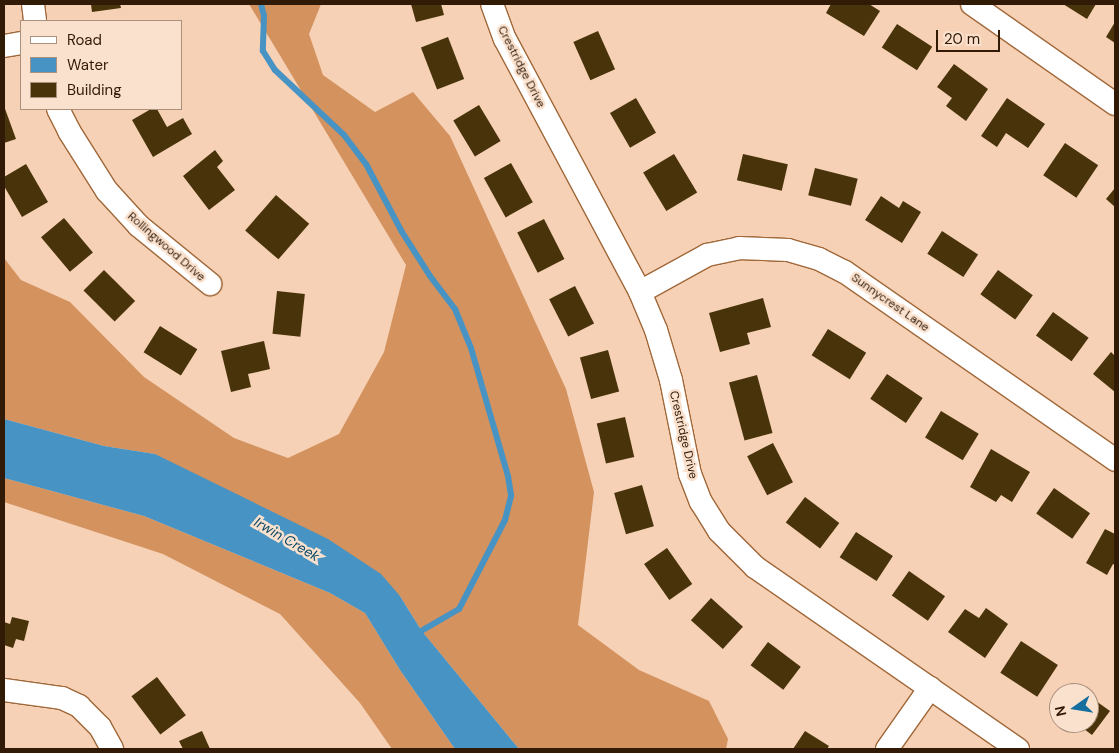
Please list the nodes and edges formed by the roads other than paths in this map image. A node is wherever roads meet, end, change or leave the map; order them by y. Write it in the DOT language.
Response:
graph roads {
  1 [pos="33,4"];
  2 [pos="492,4"];
  3 [pos="972,4"];
  4 [pos="35,20"];
  5 [pos="20,43"];
  6 [pos="4,46"];
  7 [pos="1115,104"];
  8 [pos="58,110"];
  9 [pos="210,284"];
  10 [pos="640,292"];
  11 [pos="1115,460"];
  12 [pos="930,688"];
  13 [pos="4,690"];
  14 [pos="112,749"];
  15 [pos="887,749"];
  16 [pos="1018,749"];
  1 -- 4 [label="street"];
  2 -- 10 [label="street, Crestridge Drive"];
  3 -- 7 [label="street"];
  5 -- 6 [label="street"];
  8 -- 9 [label="street, Rollingwood Drive"];
  10 -- 11 [label="street, Sunnycrest Lane"];
  10 -- 12 [label="street, Crestridge Drive"];
  12 -- 15 [label="street"];
  12 -- 16 [label="street, Crestridge Drive"];
  13 -- 14 [label="street"];
}
